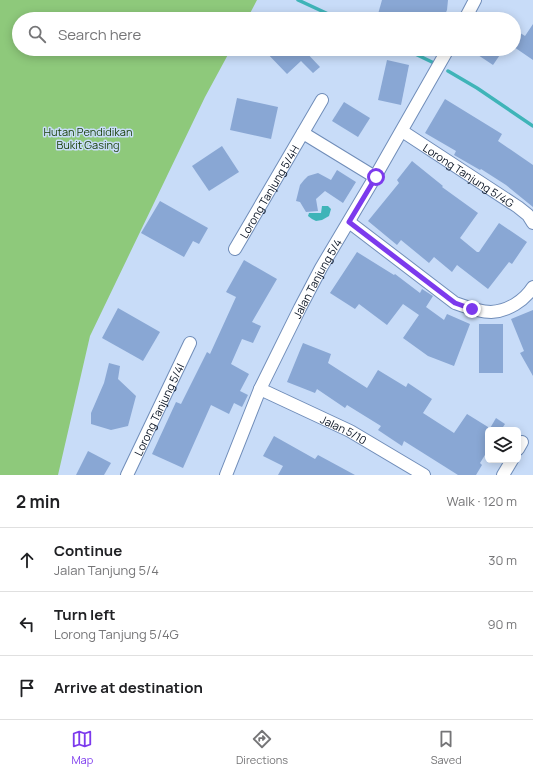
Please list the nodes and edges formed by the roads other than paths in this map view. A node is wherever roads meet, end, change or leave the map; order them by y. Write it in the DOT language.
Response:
graph roads {
  1 [pos="476,0"];
  2 [pos="469,12"];
  3 [pos="444,56"];
  4 [pos="322,100"];
  5 [pos="402,131"];
  6 [pos="303,133"];
  7 [pos="376,177"];
  8 [pos="349,222"];
  9 [pos="533,223"];
  10 [pos="235,249"];
  11 [pos="533,287"];
  12 [pos="190,343"];
  13 [pos="260,388"];
  14 [pos="510,463"];
  15 [pos="419,473"];
  16 [pos="127,475"];
  17 [pos="226,475"];
  18 [pos="503,475"];
  1 -- 2 [label="street"];
  3 -- 5 [label="street, Jalan Tanjung 5/4"];
  4 -- 6 [label="street, Lorong Tanjung 5/4H"];
  5 -- 7 [label="street, Jalan Tanjung 5/4"];
  5 -- 9 [label="street, Lorong Tanjung 5/4G"];
  6 -- 7 [label="street, Lorong Tanjung 5/4H"];
  6 -- 10 [label="street, Lorong Tanjung 5/4H"];
  7 -- 8 [label="street, Jalan Tanjung 5/4"];
  8 -- 11 [label="street"];
  8 -- 13 [label="street, Jalan Tanjung 5/4"];
  12 -- 16 [label="street, Lorong Tanjung 5/4I"];
  13 -- 15 [label="street, Jalan 5/10"];
  13 -- 17 [label="street, Jalan Tanjung 5/4"];
  14 -- 18 [label="street"];
}
